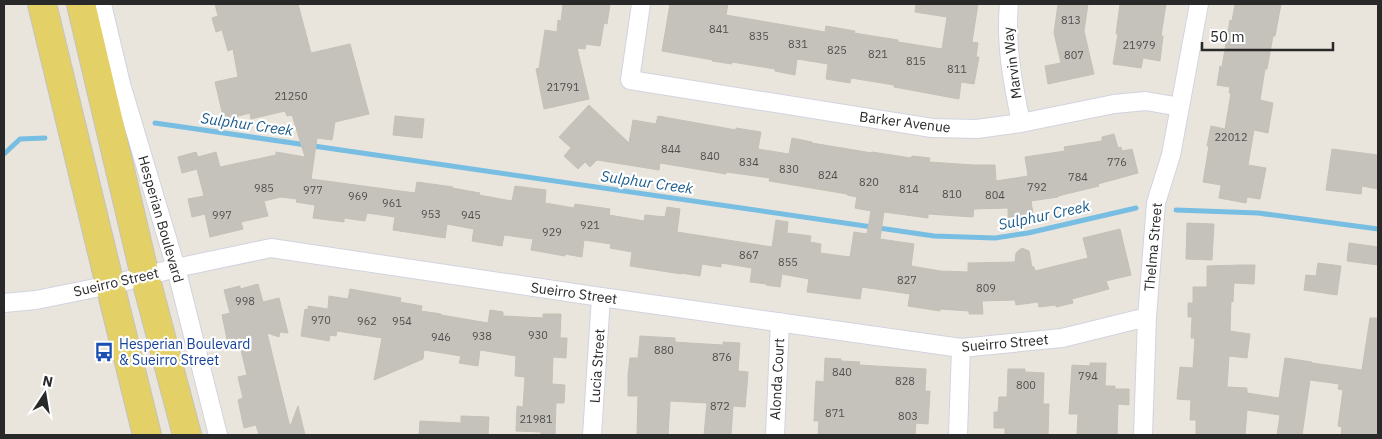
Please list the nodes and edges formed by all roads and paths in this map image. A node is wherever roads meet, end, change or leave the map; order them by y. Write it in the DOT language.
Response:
graph roads {
  1 [pos="42,4"];
  2 [pos="81,4"];
  3 [pos="102,4"];
  4 [pos="641,4"];
  5 [pos="1009,4"];
  6 [pos="1198,4"];
  7 [pos="1180,107"];
  8 [pos="1021,123"];
  9 [pos="176,268"];
  10 [pos="145,276"];
  11 [pos="110,285"];
  12 [pos="601,297"];
  13 [pos="4,304"];
  14 [pos="1147,317"];
  15 [pos="780,322"];
  16 [pos="961,348"];
  17 [pos="148,435"];
  18 [pos="187,435"];
  19 [pos="218,435"];
  20 [pos="592,435"];
  21 [pos="775,435"];
  22 [pos="958,435"];
  23 [pos="1143,435"];
  1 -- 11 [label="main road"];
  2 -- 10 [label="main road, Hesperian Boulevard"];
  3 -- 9 [label="street, Hesperian Boulevard"];
  4 -- 8 [label="street, Barker Avenue"];
  5 -- 8 [label="street, Marvin Way"];
  6 -- 7 [label="street, Thelma Street"];
  7 -- 8 [label="street, Barker Avenue"];
  7 -- 14 [label="street, Thelma Street"];
  9 -- 10 [label="street, Sueirro Street"];
  9 -- 12 [label="street, Sueirro Street"];
  9 -- 19 [label="street, Hesperian Boulevard"];
  10 -- 11 [label="street, Sueirro Street"];
  10 -- 18 [label="main road, Hesperian Boulevard"];
  11 -- 13 [label="street, Sueirro Street"];
  11 -- 17 [label="main road"];
  12 -- 15 [label="street, Sueirro Street"];
  12 -- 20 [label="street, Lucia Street"];
  14 -- 16 [label="street, Sueirro Street"];
  14 -- 23 [label="street, Thelma Street"];
  15 -- 16 [label="street, Sueirro Street"];
  15 -- 21 [label="street, Alonda Court"];
  16 -- 22 [label="street"];
}
